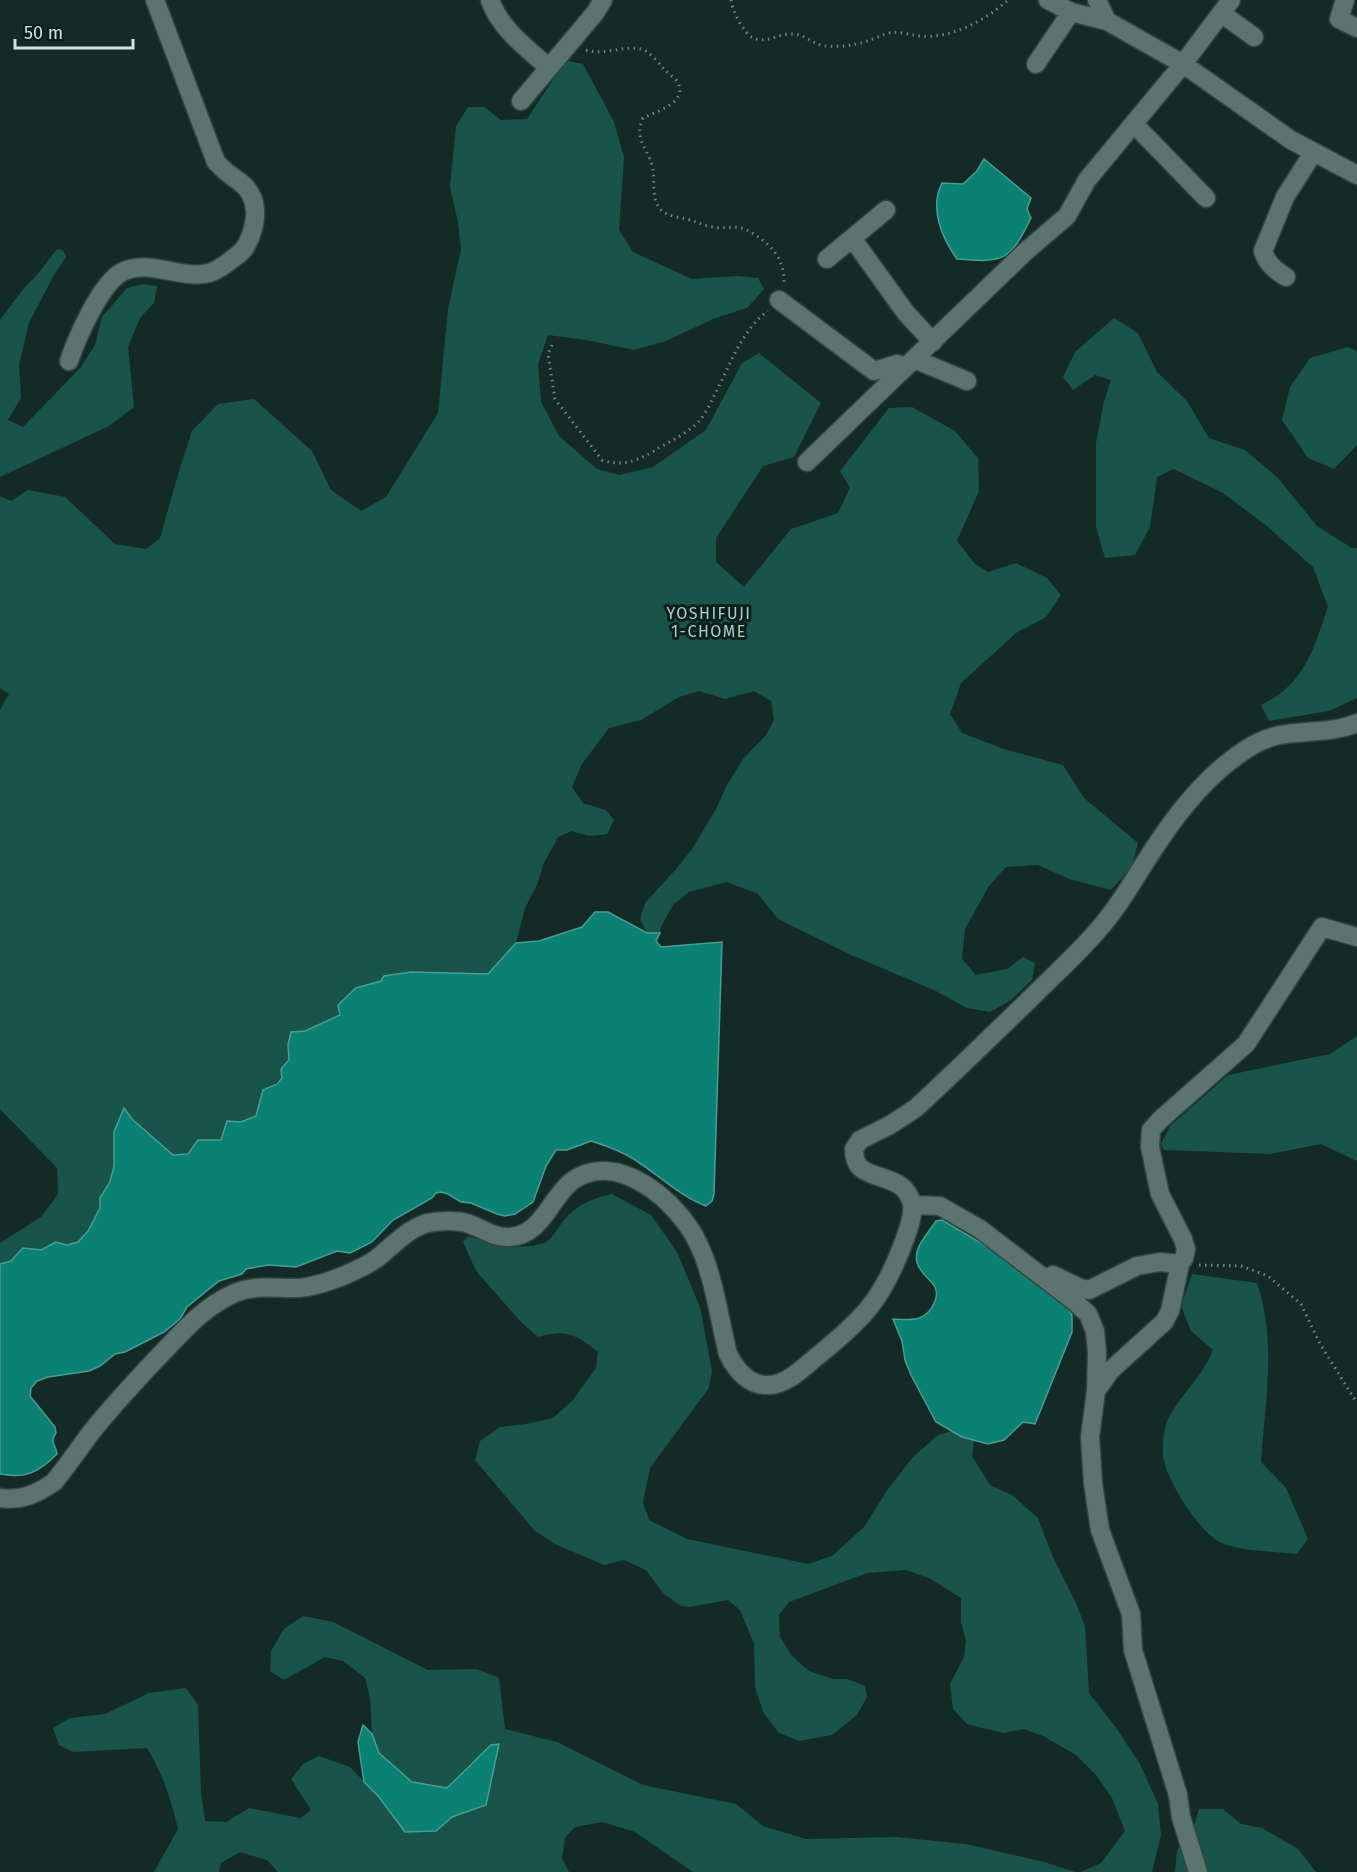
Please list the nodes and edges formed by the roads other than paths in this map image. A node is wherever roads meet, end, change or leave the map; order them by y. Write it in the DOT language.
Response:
graph roads {
  1 [pos="155,0"];
  2 [pos="490,0"];
  3 [pos="603,0"];
  4 [pos="1048,0"];
  5 [pos="1097,0"];
  6 [pos="1345,0"];
  7 [pos="1226,7"];
  8 [pos="1071,12"];
  9 [pos="1107,21"];
  10 [pos="1357,28"];
  11 [pos="1254,37"];
  12 [pos="1036,64"];
  13 [pos="1183,64"];
  14 [pos="549,68"];
  15 [pos="521,101"];
  16 [pos="1134,124"];
  17 [pos="1313,153"];
  18 [pos="1357,175"];
  19 [pos="1206,198"];
  20 [pos="886,210"];
  21 [pos="852,238"];
  22 [pos="827,259"];
  23 [pos="1286,278"];
  24 [pos="780,300"];
  25 [pos="933,342"];
  26 [pos="69,361"];
  27 [pos="910,363"];
  28 [pos="967,381"];
  29 [pos="807,462"];
  30 [pos="1357,723"];
  31 [pos="1357,937"];
  32 [pos="912,1205"];
  33 [pos="1180,1264"];
  34 [pos="1034,1270"];
  35 [pos="1096,1391"];
  36 [pos="0,1498"];
  37 [pos="1198,1872"];
  1 -- 26 [label="street"];
  2 -- 14 [label="street"];
  3 -- 14 [label="street"];
  4 -- 8 [label="street"];
  5 -- 9 [label="street"];
  6 -- 10 [label="street"];
  7 -- 11 [label="street"];
  7 -- 13 [label="street"];
  8 -- 9 [label="street"];
  8 -- 12 [label="street"];
  9 -- 13 [label="street"];
  13 -- 16 [label="street"];
  13 -- 17 [label="street"];
  14 -- 15 [label="street"];
  16 -- 19 [label="street"];
  16 -- 25 [label="street"];
  17 -- 18 [label="street"];
  17 -- 23 [label="street"];
  20 -- 21 [label="street"];
  21 -- 22 [label="street"];
  21 -- 25 [label="street"];
  24 -- 27 [label="street"];
  25 -- 27 [label="street"];
  27 -- 28 [label="street"];
  27 -- 29 [label="street"];
  30 -- 32 [label="street"];
  31 -- 33 [label="street"];
  32 -- 34 [label="street"];
  32 -- 36 [label="street"];
  33 -- 34 [label="street"];
  33 -- 35 [label="street"];
  34 -- 35 [label="street"];
  35 -- 37 [label="street"];
}
